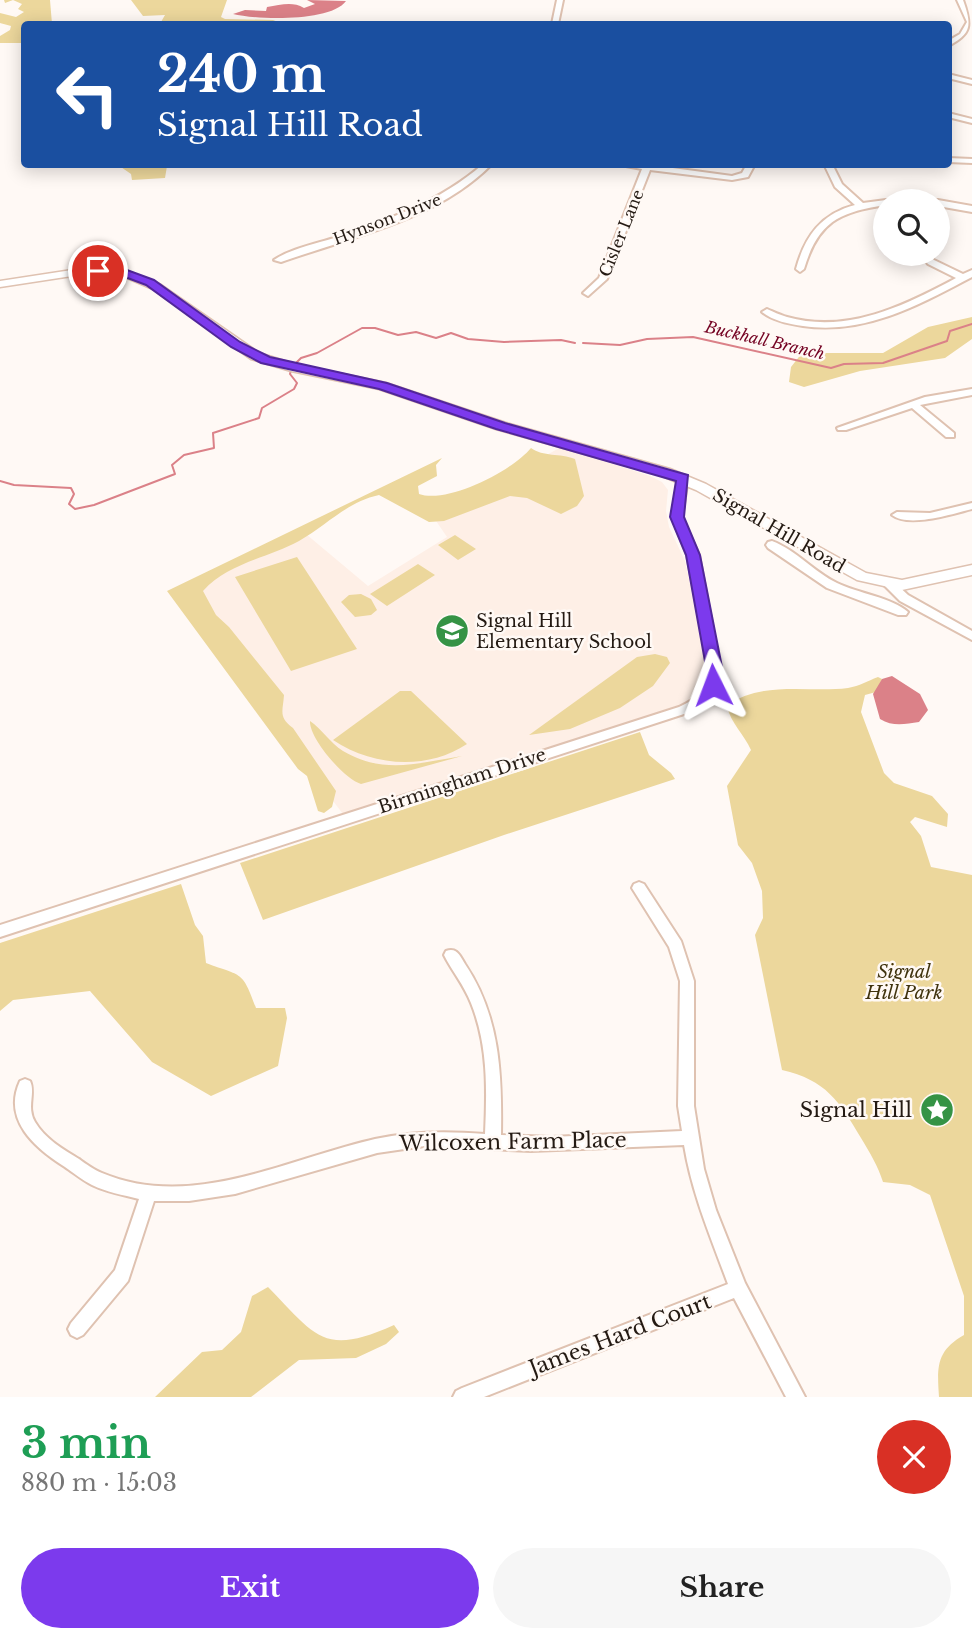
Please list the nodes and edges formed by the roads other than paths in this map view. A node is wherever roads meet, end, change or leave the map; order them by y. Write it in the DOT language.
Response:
graph roads {
  1 [pos="560,0"];
  2 [pos="960,0"];
  3 [pos="556,21"];
  4 [pos="956,42"];
  5 [pos="952,77"];
  6 [pos="972,82"];
  7 [pos="952,116"];
  8 [pos="972,121"];
  9 [pos="952,160"];
  10 [pos="972,161"];
  11 [pos="484,168"];
  12 [pos="647,168"];
  13 [pos="749,168"];
  14 [pos="830,168"];
  15 [pos="873,204"];
  16 [pos="950,205"];
  17 [pos="861,206"];
  18 [pos="972,209"];
  19 [pos="278,260"];
  20 [pos="942,266"];
  21 [pos="800,269"];
  22 [pos="968,275"];
  23 [pos="0,284"];
  24 [pos="588,293"];
  25 [pos="767,312"];
  26 [pos="972,392"];
  27 [pos="913,404"];
  28 [pos="842,428"];
  29 [pos="950,435"];
  30 [pos="683,478"];
  31 [pos="972,506"];
  32 [pos="897,515"];
  33 [pos="772,545"];
  34 [pos="972,570"];
  35 [pos="852,573"];
  36 [pos="889,584"];
  37 [pos="835,587"];
  38 [pos="902,612"];
  39 [pos="972,636"];
  40 [pos="639,888"];
  41 [pos="0,931"];
  42 [pos="451,955"];
  43 [pos="25,1086"];
  44 [pos="690,1138"];
  45 [pos="493,1142"];
  46 [pos="149,1192"];
  47 [pos="738,1288"];
  48 [pos="77,1329"];
  49 [pos="462,1397"];
  50 [pos="796,1397"];
  1 -- 3 [label="street"];
  2 -- 4 [label="street"];
  5 -- 6 [label="street"];
  7 -- 8 [label="street"];
  9 -- 10 [label="street"];
  11 -- 19 [label="street, Hynson Drive"];
  12 -- 13 [label="street"];
  12 -- 24 [label="street, Cisler Lane"];
  14 -- 17 [label="street"];
  15 -- 17 [label="street"];
  16 -- 18 [label="street"];
  17 -- 21 [label="street"];
  20 -- 22 [label="street"];
  22 -- 25 [label="street"];
  23 -- 30 [label="main road, Signal Hill Road"];
  26 -- 27 [label="street"];
  27 -- 28 [label="street"];
  27 -- 29 [label="street"];
  30 -- 35 [label="main road, Signal Hill Road"];
  30 -- 41 [label="street, Birmingham Drive"];
  31 -- 32 [label="street"];
  33 -- 37 [label="street"];
  34 -- 36 [label="main road, Signal Hill Road"];
  35 -- 36 [label="main road, Signal Hill Road"];
  35 -- 37 [label="street"];
  36 -- 39 [label="street"];
  37 -- 38 [label="street"];
  40 -- 44 [label="street"];
  42 -- 45 [label="street"];
  43 -- 46 [label="street, Wilcoxen Farm Place"];
  44 -- 45 [label="street, Wilcoxen Farm Place"];
  44 -- 47 [label="street"];
  45 -- 46 [label="street, Wilcoxen Farm Place"];
  46 -- 48 [label="street"];
  47 -- 49 [label="street, James Hard Court"];
  47 -- 50 [label="street"];
}
